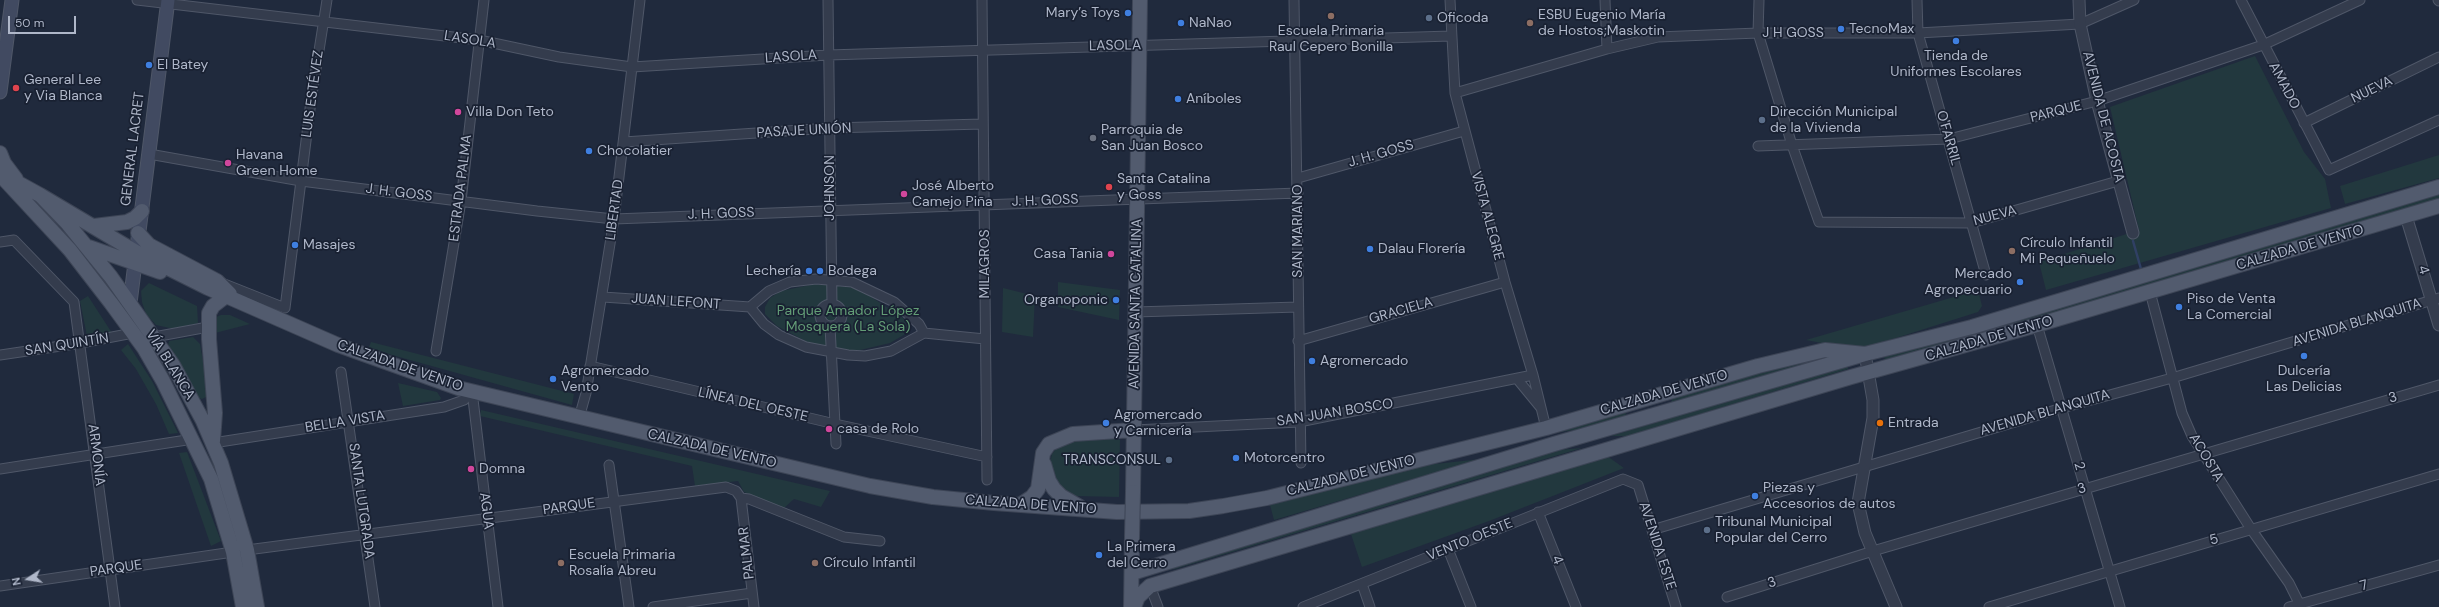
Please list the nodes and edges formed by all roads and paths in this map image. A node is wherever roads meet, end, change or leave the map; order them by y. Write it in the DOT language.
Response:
graph roads {
  1 [pos="12,0"];
  2 [pos="137,0"];
  3 [pos="327,0"];
  4 [pos="484,0"];
  5 [pos="640,0"];
  6 [pos="828,0"];
  7 [pos="982,0"];
  8 [pos="1140,0"];
  9 [pos="1294,0"];
  10 [pos="1450,0"];
  11 [pos="1605,0"];
  12 [pos="1758,0"];
  13 [pos="1917,0"];
  14 [pos="2079,0"];
  15 [pos="2134,0"];
  16 [pos="2241,0"];
  17 [pos="2360,0"];
  18 [pos="168,2"];
  19 [pos="324,22"];
  20 [pos="2080,24"];
  21 [pos="1758,33"];
  22 [pos="1918,33"];
  23 [pos="1451,36"];
  24 [pos="479,40"];
  25 [pos="1294,40"];
  26 [pos="1140,45"];
  27 [pos="2263,45"];
  28 [pos="2,49"];
  29 [pos="982,49"];
  30 [pos="1606,49"];
  31 [pos="828,55"];
  32 [pos="2439,57"];
  33 [pos="632,67"];
  34 [pos="0,92"];
  35 [pos="1455,93"];
  36 [pos="2097,101"];
  37 [pos="2439,120"];
  38 [pos="2304,123"];
  39 [pos="984,124"];
  40 [pos="830,128"];
  41 [pos="1464,131"];
  42 [pos="1949,139"];
  43 [pos="624,142"];
  44 [pos="1792,145"];
  45 [pos="1758,146"];
  46 [pos="0,153"];
  47 [pos="149,154"];
  48 [pos="0,174"];
  49 [pos="1298,178"];
  50 [pos="301,181"];
  51 [pos="2118,181"];
  52 [pos="25,187"];
  53 [pos="2439,187"];
  54 [pos="1298,193"];
  55 [pos="40,195"];
  56 [pos="1137,198"];
  57 [pos="460,201"];
  58 [pos="986,203"];
  59 [pos="2439,206"];
  60 [pos="830,210"];
  61 [pos="142,211"];
  62 [pos="2406,216"];
  63 [pos="614,219"];
  64 [pos="1971,223"];
  65 [pos="48,225"];
  66 [pos="94,226"];
  67 [pos="138,233"];
  68 [pos="2133,233"];
  69 [pos="0,242"];
  70 [pos="88,247"];
  71 [pos="136,258"];
  72 [pos="1986,275"];
  73 [pos="830,280"];
  74 [pos="1505,282"];
  75 [pos="212,284"];
  76 [pos="2150,292"];
  77 [pos="602,297"];
  78 [pos="231,298"];
  79 [pos="2435,299"];
  80 [pos="130,302"];
  81 [pos="832,304"];
  82 [pos="750,307"];
  83 [pos="1298,307"];
  84 [pos="1136,312"];
  85 [pos="2037,325"];
  86 [pos="2439,325"];
  87 [pos="830,326"];
  88 [pos="208,327"];
  89 [pos="133,333"];
  90 [pos="924,333"];
  91 [pos="154,337"];
  92 [pos="985,340"];
  93 [pos="1298,341"];
  94 [pos="81,343"];
  95 [pos="144,348"];
  96 [pos="436,352"];
  97 [pos="832,353"];
  98 [pos="1865,354"];
  99 [pos="0,355"];
  100 [pos="590,366"];
  101 [pos="341,372"];
  102 [pos="1869,372"];
  103 [pos="1533,375"];
  104 [pos="2172,378"];
  105 [pos="1518,380"];
  106 [pos="2439,385"];
  107 [pos="472,391"];
  108 [pos="2062,408"];
  109 [pos="1543,410"];
  110 [pos="579,418"];
  111 [pos="349,420"];
  112 [pos="1299,422"];
  113 [pos="835,424"];
  114 [pos="1546,428"];
  115 [pos="1134,430"];
  116 [pos="193,439"];
  117 [pos="1060,439"];
  118 [pos="213,443"];
  119 [pos="836,444"];
  120 [pos="1554,444"];
  121 [pos="1616,447"];
  122 [pos="96,454"];
  123 [pos="2201,454"];
  124 [pos="1429,456"];
  125 [pos="987,457"];
  126 [pos="1300,463"];
  127 [pos="609,465"];
  128 [pos="1864,466"];
  129 [pos="0,469"];
  130 [pos="2439,474"];
  131 [pos="987,480"];
  132 [pos="1638,485"];
  133 [pos="2085,488"];
  134 [pos="741,498"];
  135 [pos="614,501"];
  136 [pos="1020,505"];
  137 [pos="1087,510"];
  138 [pos="1538,512"];
  139 [pos="487,518"];
  140 [pos="2251,529"];
  141 [pos="1652,530"];
  142 [pos="366,534"];
  143 [pos="880,541"];
  144 [pos="1448,549"];
  145 [pos="247,550"];
  146 [pos="1873,551"];
  147 [pos="233,552"];
  148 [pos="2439,564"];
  149 [pos="110,570"];
  150 [pos="2110,571"];
  151 [pos="1132,574"];
  152 [pos="1362,584"];
  153 [pos="0,586"];
  154 [pos="1150,586"];
  155 [pos="752,593"];
  156 [pos="1727,597"];
  157 [pos="2300,605"];
  158 [pos="115,607"];
  159 [pos="243,607"];
  160 [pos="257,607"];
  161 [pos="375,607"];
  162 [pos="498,607"];
  163 [pos="629,607"];
  164 [pos="653,607"];
  165 [pos="754,607"];
  166 [pos="1131,607"];
  167 [pos="1134,607"];
  168 [pos="1158,607"];
  169 [pos="1303,607"];
  170 [pos="1370,607"];
  171 [pos="1471,607"];
  172 [pos="1576,607"];
  173 [pos="1676,607"];
  174 [pos="1896,607"];
  175 [pos="1989,607"];
  176 [pos="2120,607"];
  177 [pos="2289,607"];
  1 -- 28 [label="main road"];
  2 -- 18 [label="street, LASOLA"];
  3 -- 19 [label="street, LUIS ESTÉVEZ"];
  4 -- 24 [label="street, ESTRADA PALMA"];
  5 -- 33 [label="street, LIBERTAD"];
  6 -- 31 [label="street, JOHNSON"];
  7 -- 29 [label="street, MILAGROS"];
  8 -- 26 [label="main road, AVENIDA SANTA CATALINA"];
  9 -- 25 [label="street, SAN MARIANO"];
  10 -- 23 [label="street, VISTA ALEGRE"];
  11 -- 30 [label="street"];
  12 -- 21 [label="street"];
  13 -- 22 [label="street, O'FARRIL"];
  14 -- 20 [label="street, AVENIDA DE ACOSTA"];
  15 -- 20 [label="street, J H GOSS"];
  16 -- 27 [label="street, AMADO"];
  17 -- 27 [label="street, PARQUE"];
  18 -- 19 [label="street, LASOLA"];
  18 -- 47 [label="main road, GENERAL LACRET"];
  19 -- 24 [label="street, LASOLA"];
  19 -- 50 [label="street, LUIS ESTÉVEZ"];
  20 -- 22 [label="street, J H GOSS"];
  20 -- 36 [label="street, AVENIDA DE ACOSTA"];
  21 -- 22 [label="street, J H GOSS"];
  21 -- 30 [label="street, J H GOSS"];
  21 -- 44 [label="street"];
  22 -- 42 [label="street, O'FARRIL"];
  23 -- 25 [label="street, LASOLA"];
  23 -- 35 [label="street, VISTA ALEGRE"];
  24 -- 33 [label="street, LASOLA"];
  24 -- 57 [label="street, ESTRADA PALMA"];
  25 -- 26 [label="street, LASOLA"];
  25 -- 49 [label="street, SAN MARIANO"];
  26 -- 29 [label="street, LASOLA"];
  26 -- 56 [label="main road, AVENIDA SANTA CATALINA"];
  27 -- 36 [label="street, PARQUE"];
  27 -- 38 [label="street, AMADO"];
  28 -- 34 [label="main road"];
  29 -- 31 [label="street, LASOLA"];
  29 -- 39 [label="street, MILAGROS"];
  30 -- 35 [label="street, J H GOSS"];
  31 -- 33 [label="street, LASOLA"];
  31 -- 40 [label="street, JOHNSON"];
  32 -- 38 [label="street, NUEVA"];
  33 -- 43 [label="street, LIBERTAD"];
  35 -- 41 [label="street, VISTA ALEGRE"];
  36 -- 42 [label="street, PARQUE"];
  36 -- 51 [label="street, AVENIDA DE ACOSTA"];
  37 -- 38 [label="street, AMADO"];
  39 -- 40 [label="street, PASAJE UNIÓN"];
  39 -- 58 [label="street, MILAGROS"];
  40 -- 43 [label="street, PASAJE UNIÓN"];
  40 -- 60 [label="street, JOHNSON"];
  41 -- 49 [label="street, J. H. GOSS"];
  41 -- 74 [label="street, VISTA ALEGRE"];
  42 -- 44 [label="street, PARQUE"];
  42 -- 64 [label="street, O'FARRIL"];
  43 -- 63 [label="street, LIBERTAD"];
  44 -- 45 [label="street, PARQUE"];
  44 -- 64 [label="street, NUEVA"];
  46 -- 52 [label="main road"];
  47 -- 50 [label="street, J. H. GOSS"];
  47 -- 61 [label="main road, GENERAL LACRET"];
  48 -- 52 [label="main road, VÍA BLANCA"];
  48 -- 65 [label="main road, VÍA BLANCA"];
  49 -- 54 [label="street, SAN MARIANO"];
  50 -- 57 [label="street, J. H. GOSS"];
  50 -- 75 [label="street, LUIS ESTÉVEZ"];
  51 -- 64 [label="street, NUEVA"];
  51 -- 68 [label="street, AVENIDA DE ACOSTA"];
  52 -- 55 [label="main road, VÍA BLANCA"];
  53 -- 98 [label="main road, CALZADA DE VENTO"];
  54 -- 56 [label="street, J. H. GOSS"];
  54 -- 83 [label="street, SAN MARIANO"];
  55 -- 66 [label="main road"];
  55 -- 70 [label="main road, VÍA BLANCA"];
  56 -- 58 [label="street, J. H. GOSS"];
  56 -- 84 [label="main road, AVENIDA SANTA CATALINA"];
  57 -- 63 [label="street, J. H. GOSS"];
  57 -- 96 [label="street, ESTRADA PALMA"];
  58 -- 60 [label="street, J. H. GOSS"];
  58 -- 92 [label="street, MILAGROS"];
  59 -- 62 [label="main road, CALZADA DE VENTO"];
  60 -- 63 [label="street, J. H. GOSS"];
  60 -- 73 [label="street, JOHNSON"];
  61 -- 66 [label="main road"];
  61 -- 67 [label="main road, GENERAL LACRET"];
  62 -- 76 [label="main road, CALZADA DE VENTO"];
  62 -- 79 [label="street, 4"];
  63 -- 77 [label="street, LIBERTAD"];
  64 -- 72 [label="street, O'FARRIL"];
  65 -- 70 [label="main road"];
  65 -- 89 [label="main road, VÍA BLANCA"];
  66 -- 71 [label="main road"];
  67 -- 71 [label="main road, GENERAL LACRET"];
  67 -- 75 [label="main road"];
  69 -- 94 [label="street, ARMONÍA"];
  70 -- 71 [label="main road"];
  70 -- 80 [label="main road, VÍA BLANCA"];
  71 -- 75 [label="main road"];
  71 -- 80 [label="main road, GENERAL LACRET"];
  73 -- 81 [label="street, JOHNSON"];
  73 -- 82 [label="street"];
  73 -- 90 [label="street"];
  74 -- 93 [label="street, GRACIELA"];
  74 -- 103 [label="street, VISTA ALEGRE"];
  75 -- 78 [label="main road"];
  76 -- 85 [label="main road, CALZADA DE VENTO"];
  76 -- 104 [label="street, ACOSTA"];
  77 -- 82 [label="street, JUAN LEFONT"];
  77 -- 100 [label="street, LIBERTAD"];
  78 -- 88 [label="main road"];
  78 -- 107 [label="main road, CALZADA DE VENTO"];
  79 -- 86 [label="street, 4"];
  79 -- 104 [label="street, AVENIDA BLANQUITA"];
  80 -- 91 [label="main road, VÍA BLANCA"];
  80 -- 95 [label="main road"];
  81 -- 87 [label="street, JOHNSON"];
  81 -- 87 [label="street"];
  82 -- 97 [label="street"];
  83 -- 84 [label="street"];
  83 -- 93 [label="street, SAN MARIANO"];
  84 -- 115 [label="main road, AVENIDA SANTA CATALINA"];
  85 -- 102 [label="main road, CALZADA DE VENTO"];
  85 -- 108 [label="street, 2"];
  87 -- 97 [label="street"];
  88 -- 91 [label="street"];
  88 -- 118 [label="main road"];
  89 -- 94 [label="street, SAN QUINTÍN"];
  89 -- 95 [label="main road, VÍA BLANCA"];
  90 -- 92 [label="street"];
  90 -- 97 [label="street"];
  91 -- 118 [label="main road, VÍA BLANCA"];
  92 -- 125 [label="street, MILAGROS"];
  93 -- 112 [label="street, SAN MARIANO"];
  94 -- 99 [label="street, SAN QUINTÍN"];
  94 -- 122 [label="street, ARMONÍA"];
  95 -- 116 [label="main road, VÍA BLANCA"];
  97 -- 113 [label="street"];
  98 -- 102 [label="street"];
  98 -- 114 [label="main road, CALZADA DE VENTO"];
  98 -- 120 [label="main road, CALZADA DE VENTO"];
  100 -- 110 [label="street, LIBERTAD"];
  100 -- 113 [label="street, LÍNEA DEL OESTE"];
  101 -- 111 [label="street, SANTA LUTGRADA"];
  102 -- 121 [label="main road, CALZADA DE VENTO"];
  102 -- 128 [label="street"];
  103 -- 105 [label="street, SAN JUAN BOSCO"];
  103 -- 109 [label="street, VISTA ALEGRE"];
  104 -- 108 [label="street, AVENIDA BLANQUITA"];
  104 -- 123 [label="street, ACOSTA"];
  105 -- 109 [label="street"];
  105 -- 112 [label="street, SAN JUAN BOSCO"];
  106 -- 123 [label="street, 3"];
  107 -- 110 [label="main road, CALZADA DE VENTO"];
  107 -- 111 [label="street, BELLA VISTA"];
  107 -- 139 [label="street, AGUA"];
  108 -- 128 [label="street, AVENIDA BLANQUITA"];
  108 -- 133 [label="street, 2"];
  109 -- 114 [label="street, VISTA ALEGRE"];
  110 -- 136 [label="main road, CALZADA DE VENTO"];
  111 -- 118 [label="street, BELLA VISTA"];
  111 -- 142 [label="street, SANTA LUTGRADA"];
  112 -- 115 [label="street, SAN JUAN BOSCO"];
  112 -- 126 [label="street, SAN MARIANO"];
  113 -- 119 [label="street"];
  113 -- 125 [label="street, LÍNEA DEL OESTE"];
  114 -- 124 [label="main road, CALZADA DE VENTO"];
  115 -- 117 [label="main road"];
  115 -- 151 [label="main road, AVENIDA SANTA CATALINA, bridge"];
  116 -- 122 [label="street"];
  116 -- 147 [label="main road, VÍA BLANCA"];
  117 -- 136 [label="main road"];
  117 -- 137 [label="main road"];
  118 -- 145 [label="main road, VÍA BLANCA"];
  120 -- 121 [label="main road"];
  120 -- 124 [label="main road"];
  120 -- 151 [label="main road, CALZADA DE VENTO"];
  121 -- 154 [label="main road, CALZADA DE VENTO"];
  122 -- 129 [label="street"];
  122 -- 149 [label="street, ARMONÍA"];
  123 -- 133 [label="street, 3"];
  123 -- 140 [label="street, ACOSTA"];
  124 -- 137 [label="main road, CALZADA DE VENTO"];
  125 -- 131 [label="street, MILAGROS"];
  127 -- 135 [label="street"];
  128 -- 141 [label="street, AVENIDA BLANQUITA"];
  128 -- 146 [label="street"];
  130 -- 140 [label="street, 5"];
  132 -- 138 [label="street, VENTO OESTE"];
  132 -- 141 [label="street, AVENIDA ESTE"];
  133 -- 146 [label="street, 3"];
  133 -- 150 [label="street, 2"];
  134 -- 135 [label="street, PARQUE"];
  134 -- 143 [label="street, PARQUE"];
  134 -- 155 [label="street, PALMAR"];
  135 -- 139 [label="street, PARQUE"];
  135 -- 163 [label="street"];
  136 -- 137 [label="main road, CALZADA DE VENTO"];
  138 -- 144 [label="street, VENTO OESTE"];
  138 -- 172 [label="street, 4"];
  139 -- 142 [label="street, PARQUE"];
  139 -- 162 [label="street, AGUA"];
  140 -- 150 [label="street, 5"];
  140 -- 157 [label="street, ACOSTA"];
  141 -- 173 [label="street, AVENIDA ESTE"];
  142 -- 145 [label="street, PARQUE"];
  142 -- 161 [label="street, SANTA LUTGRADA"];
  144 -- 152 [label="street, VENTO OESTE"];
  144 -- 171 [label="street"];
  145 -- 160 [label="main road, VÍA BLANCA"];
  146 -- 156 [label="street, 3"];
  146 -- 174 [label="street"];
  147 -- 149 [label="street, PARQUE"];
  147 -- 159 [label="main road, VÍA BLANCA"];
  148 -- 157 [label="street, 7"];
  149 -- 153 [label="street, PARQUE"];
  149 -- 158 [label="street, ARMONÍA"];
  150 -- 175 [label="street, 5"];
  150 -- 176 [label="street, 2"];
  151 -- 154 [label="main road"];
  151 -- 166 [label="main road, AVENIDA SANTA CATALINA"];
  152 -- 169 [label="street, VENTO OESTE"];
  152 -- 170 [label="street"];
  154 -- 167 [label="main road"];
  154 -- 168 [label="street"];
  155 -- 164 [label="street"];
  155 -- 165 [label="street, PALMAR"];
  157 -- 177 [label="street, 7"];
}
